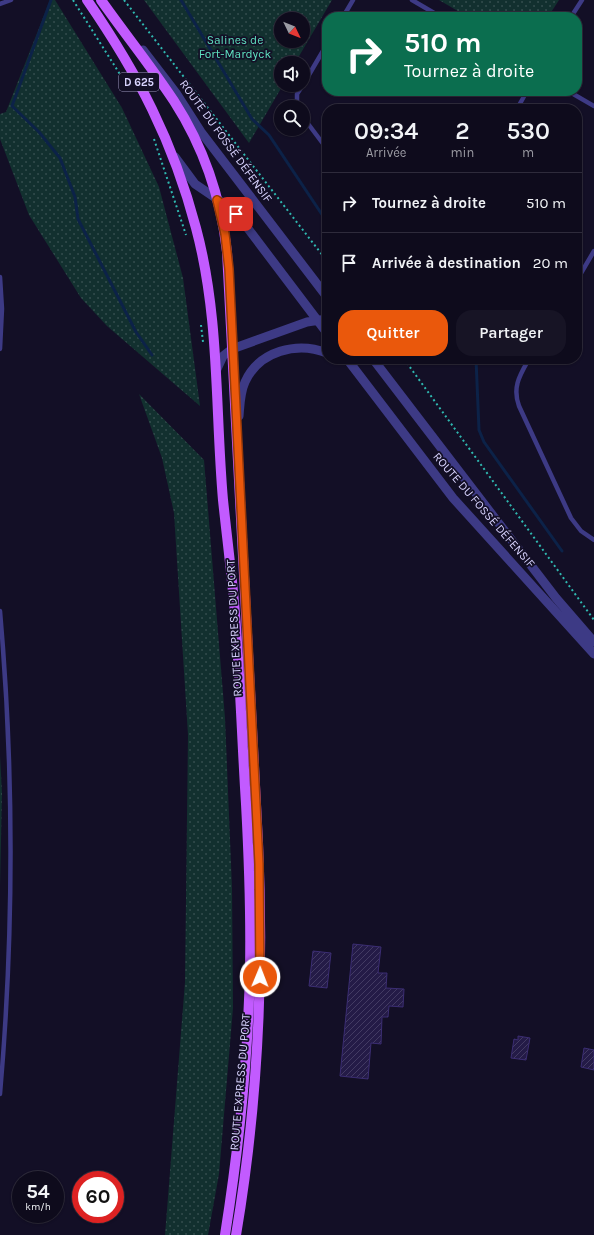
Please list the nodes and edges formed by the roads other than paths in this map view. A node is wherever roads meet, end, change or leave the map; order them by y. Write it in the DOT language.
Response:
graph roads {
  1 [pos="11,0"];
  2 [pos="87,0"];
  3 [pos="101,0"];
  4 [pos="104,0"];
  5 [pos="353,0"];
  6 [pos="412,0"];
  7 [pos="582,0"];
  8 [pos="0,4"];
  9 [pos="346,12"];
  10 [pos="432,12"];
  11 [pos="574,12"];
  12 [pos="322,53"];
  13 [pos="310,73"];
  14 [pos="169,94"];
  15 [pos="577,96"];
  16 [pos="594,106"];
  17 [pos="310,126"];
  18 [pos="322,142"];
  19 [pos="172,152"];
  20 [pos="217,200"];
  21 [pos="594,251"];
  22 [pos="582,271"];
  23 [pos="0,277"];
  24 [pos="322,291"];
  25 [pos="317,320"];
  26 [pos="322,320"];
  27 [pos="322,326"];
  28 [pos="0,349"];
  29 [pos="232,349"];
  30 [pos="322,352"];
  31 [pos="343,364"];
  32 [pos="351,364"];
  33 [pos="377,364"];
  34 [pos="526,364"];
  35 [pos="216,373"];
  36 [pos="373,394"];
  37 [pos="237,410"];
  38 [pos="594,540"];
  39 [pos="0,611"];
  40 [pos="594,642"];
  41 [pos="594,654"];
  42 [pos="0,1094"];
  43 [pos="225,1235"];
  44 [pos="236,1235"];
  1 -- 8 [label="lane"];
  2 -- 19 [label="main road, D 625"];
  3 -- 14 [label="main road, ROUTE DU FOSSÉ DÉFENSIF"];
  4 -- 24 [label="street, ROUTE DU FOSSÉ DÉFENSIF"];
  5 -- 9 [label="lane"];
  6 -- 10 [label="lane"];
  7 -- 11 [label="lane"];
  12 -- 13 [label="lane"];
  14 -- 20 [label="main road, ROUTE EXPRESS DU PORT"];
  15 -- 16 [label="lane"];
  17 -- 18 [label="lane"];
  19 -- 20 [label="street"];
  19 -- 35 [label="main road, ROUTE EXPRESS DU PORT"];
  20 -- 25 [label="street"];
  20 -- 29 [label="main road, ROUTE EXPRESS DU PORT"];
  21 -- 22 [label="lane"];
  23 -- 28 [label="lane"];
  25 -- 26 [label="street"];
  25 -- 27 [label="street"];
  25 -- 29 [label="street"];
  29 -- 35 [label="street"];
  29 -- 37 [label="main road, ROUTE EXPRESS DU PORT"];
  30 -- 37 [label="street"];
  31 -- 36 [label="street"];
  32 -- 36 [label="street, ROUTE DU FOSSÉ DÉFENSIF"];
  33 -- 40 [label="street, ROUTE DU FOSSÉ DÉFENSIF"];
  34 -- 38 [label="lane"];
  35 -- 43 [label="main road, ROUTE EXPRESS DU PORT"];
  36 -- 41 [label="street, ROUTE DU FOSSÉ DÉFENSIF"];
  37 -- 44 [label="main road, ROUTE EXPRESS DU PORT"];
  39 -- 42 [label="lane"];
}
